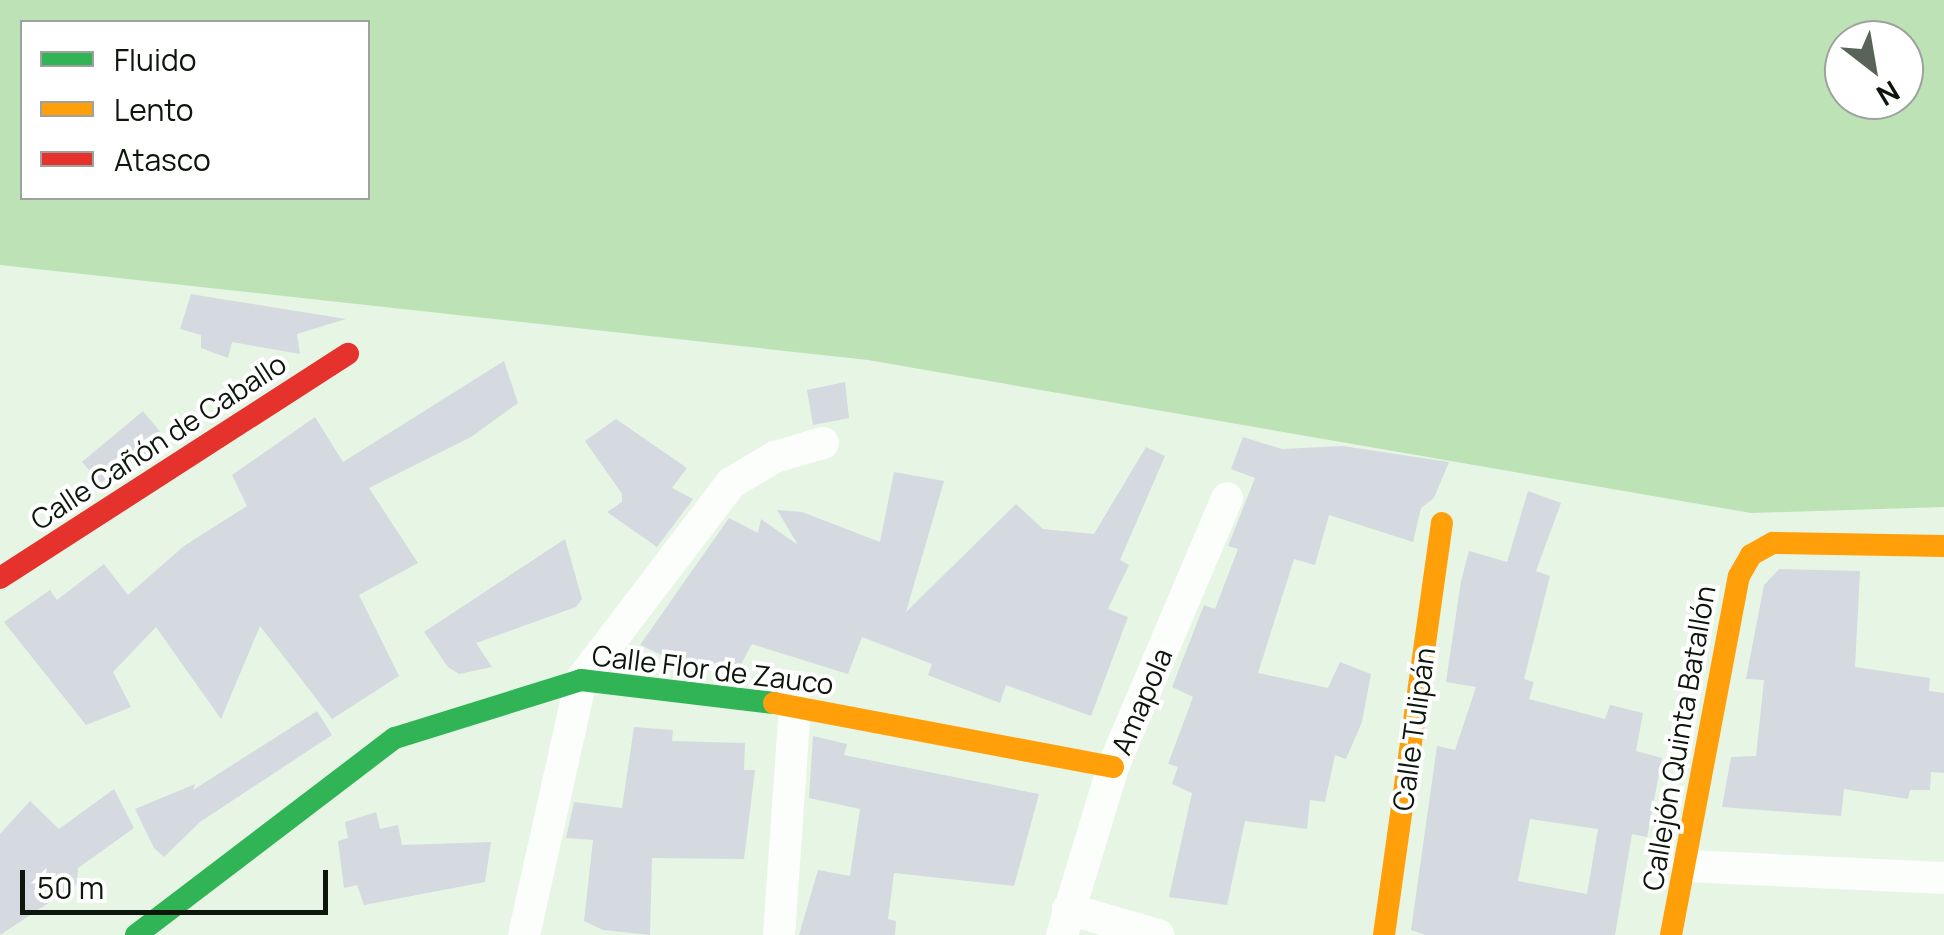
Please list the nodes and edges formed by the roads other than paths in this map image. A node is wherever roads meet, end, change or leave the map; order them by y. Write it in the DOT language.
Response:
graph roads {
  1 [pos="348,354"];
  2 [pos="823,443"];
  3 [pos="1227,498"];
  4 [pos="1442,522"];
  5 [pos="1944,546"];
  6 [pos="0,578"];
  7 [pos="581,680"];
  8 [pos="795,705"];
  9 [pos="1113,767"];
  10 [pos="1687,866"];
  11 [pos="1944,878"];
  12 [pos="1065,922"];
  13 [pos="136,935"];
  14 [pos="524,935"];
  15 [pos="779,935"];
  16 [pos="1158,935"];
  17 [pos="1384,935"];
  18 [pos="1671,935"];
  1 -- 6 [label="street, Calle Cañón de Caballo"];
  2 -- 7 [label="street"];
  3 -- 9 [label="street, Amapola"];
  4 -- 17 [label="street, Calle Tulipán"];
  5 -- 10 [label="street, Callejón Quinta Batallón"];
  7 -- 8 [label="street, Calle Flor de Zauco"];
  7 -- 13 [label="street, Calle Flor de Zauco"];
  7 -- 14 [label="street"];
  8 -- 9 [label="street, Calle Flor de Zauco"];
  8 -- 15 [label="street"];
  9 -- 12 [label="street, Amapola"];
  10 -- 11 [label="street"];
  10 -- 18 [label="street, Callejón Quinta Batallón"];
  12 -- 16 [label="street"];
}
